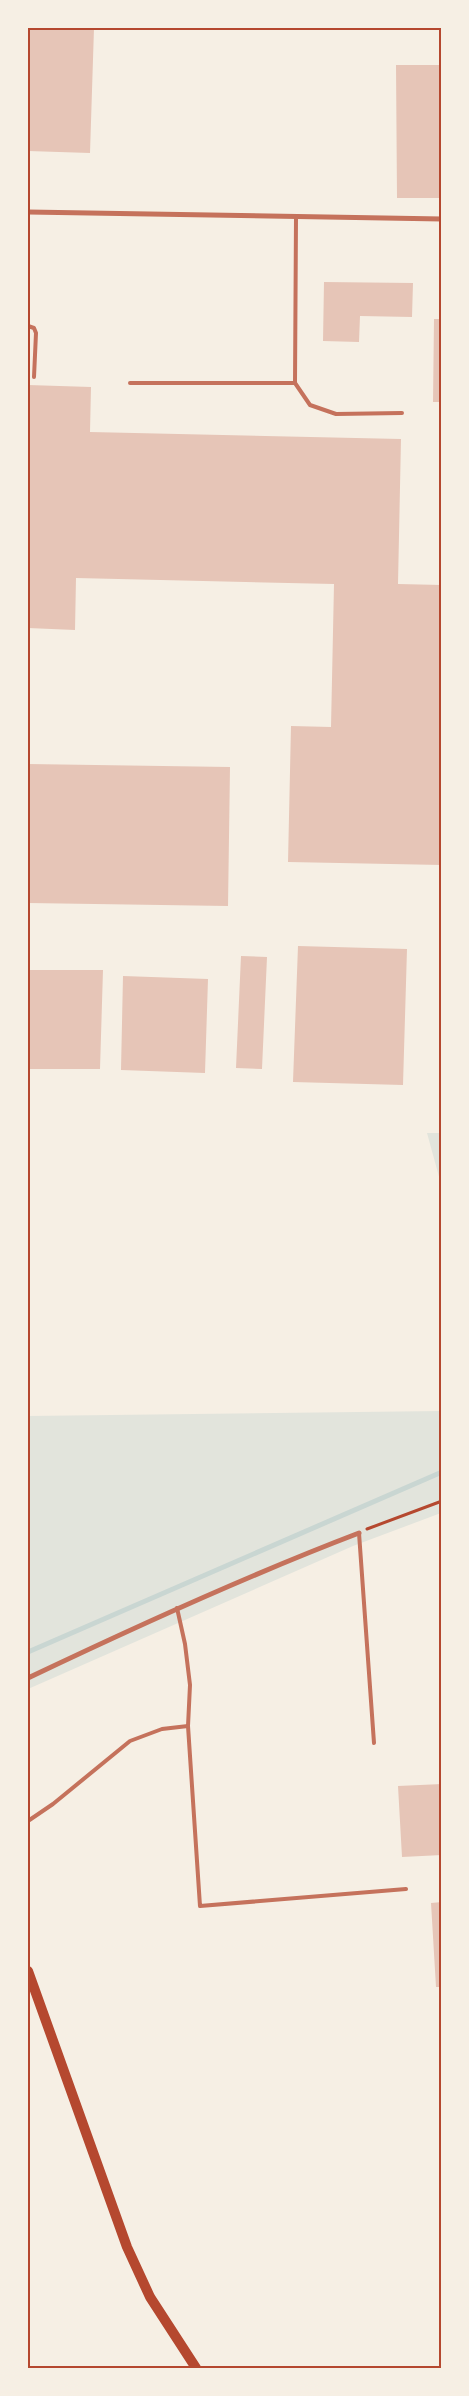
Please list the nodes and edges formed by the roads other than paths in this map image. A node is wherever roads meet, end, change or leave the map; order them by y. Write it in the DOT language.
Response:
graph roads {
  1 [pos="28,212"];
  2 [pos="296,218"];
  3 [pos="442,219"];
  4 [pos="28,326"];
  5 [pos="34,377"];
  6 [pos="130,383"];
  7 [pos="295,383"];
  8 [pos="402,413"];
  9 [pos="358,1533"];
  10 [pos="177,1608"];
  11 [pos="28,1678"];
  12 [pos="188,1726"];
  13 [pos="374,1742"];
  14 [pos="28,1821"];
  15 [pos="406,1889"];
  16 [pos="28,1971"];
  17 [pos="196,2368"];
  1 -- 2 [label="street"];
  2 -- 3 [label="street"];
  2 -- 7 [label="lane"];
  4 -- 5 [label="lane"];
  6 -- 7 [label="lane"];
  7 -- 8 [label="lane"];
  9 -- 10 [label="street"];
  9 -- 13 [label="lane"];
  10 -- 11 [label="street"];
  10 -- 12 [label="lane"];
  12 -- 14 [label="lane"];
  12 -- 15 [label="lane"];
  16 -- 17 [label="main road"];
}
